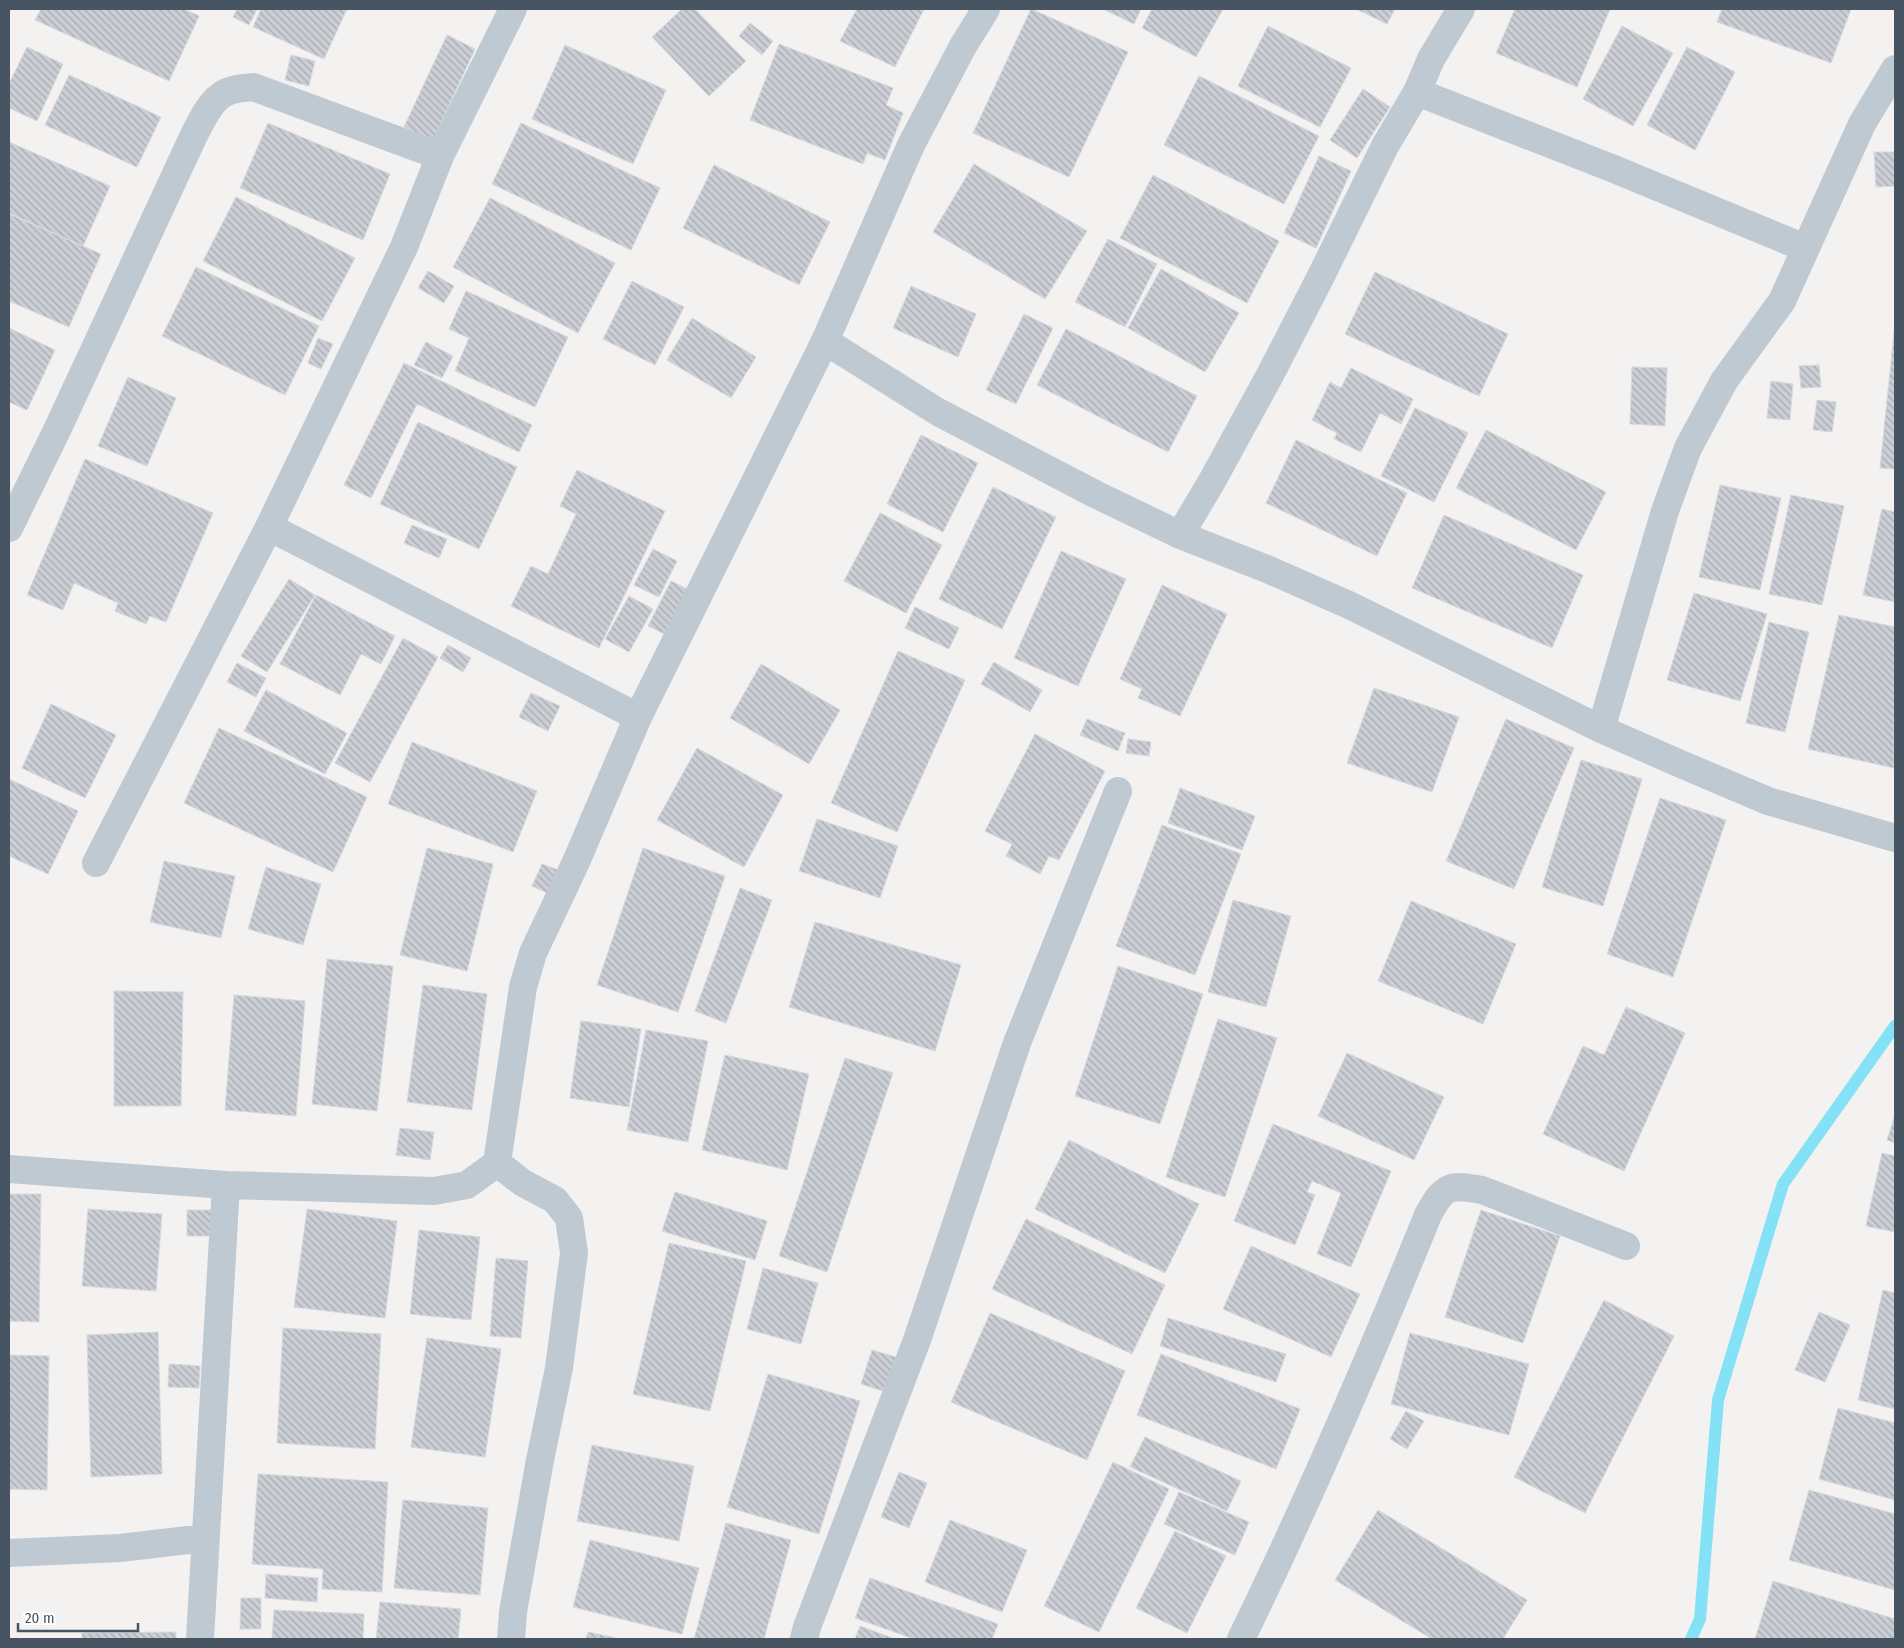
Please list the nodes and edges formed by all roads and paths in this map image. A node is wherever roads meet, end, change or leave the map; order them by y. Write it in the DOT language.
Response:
graph roads {
  1 [pos="512,9"];
  2 [pos="986,9"];
  3 [pos="1461,9"];
  4 [pos="1895,69"];
  5 [pos="1417,92"];
  6 [pos="440,156"];
  7 [pos="1805,248"];
  8 [pos="825,341"];
  9 [pos="269,527"];
  10 [pos="9,528"];
  11 [pos="1180,535"];
  12 [pos="638,718"];
  13 [pos="1601,729"];
  14 [pos="1118,791"];
  15 [pos="1895,838"];
  16 [pos="96,863"];
  17 [pos="497,1163"];
  18 [pos="9,1169"];
  19 [pos="226,1186"];
  20 [pos="1626,1246"];
  21 [pos="205,1538"];
  22 [pos="9,1553"];
  23 [pos="200,1639"];
  24 [pos="511,1639"];
  25 [pos="804,1639"];
  26 [pos="1242,1639"];
  1 -- 6 [label="street"];
  2 -- 8 [label="street"];
  3 -- 5 [label="street"];
  4 -- 7 [label="street"];
  5 -- 7 [label="street"];
  5 -- 11 [label="street"];
  6 -- 9 [label="street"];
  6 -- 10 [label="street"];
  7 -- 13 [label="street"];
  8 -- 11 [label="street"];
  8 -- 12 [label="street"];
  9 -- 12 [label="street"];
  9 -- 16 [label="street"];
  11 -- 13 [label="street"];
  12 -- 17 [label="street"];
  13 -- 15 [label="street"];
  14 -- 25 [label="street"];
  17 -- 19 [label="street"];
  17 -- 24 [label="street"];
  18 -- 19 [label="street"];
  19 -- 21 [label="street"];
  20 -- 26 [label="street"];
  21 -- 22 [label="street"];
  21 -- 23 [label="street"];
}
